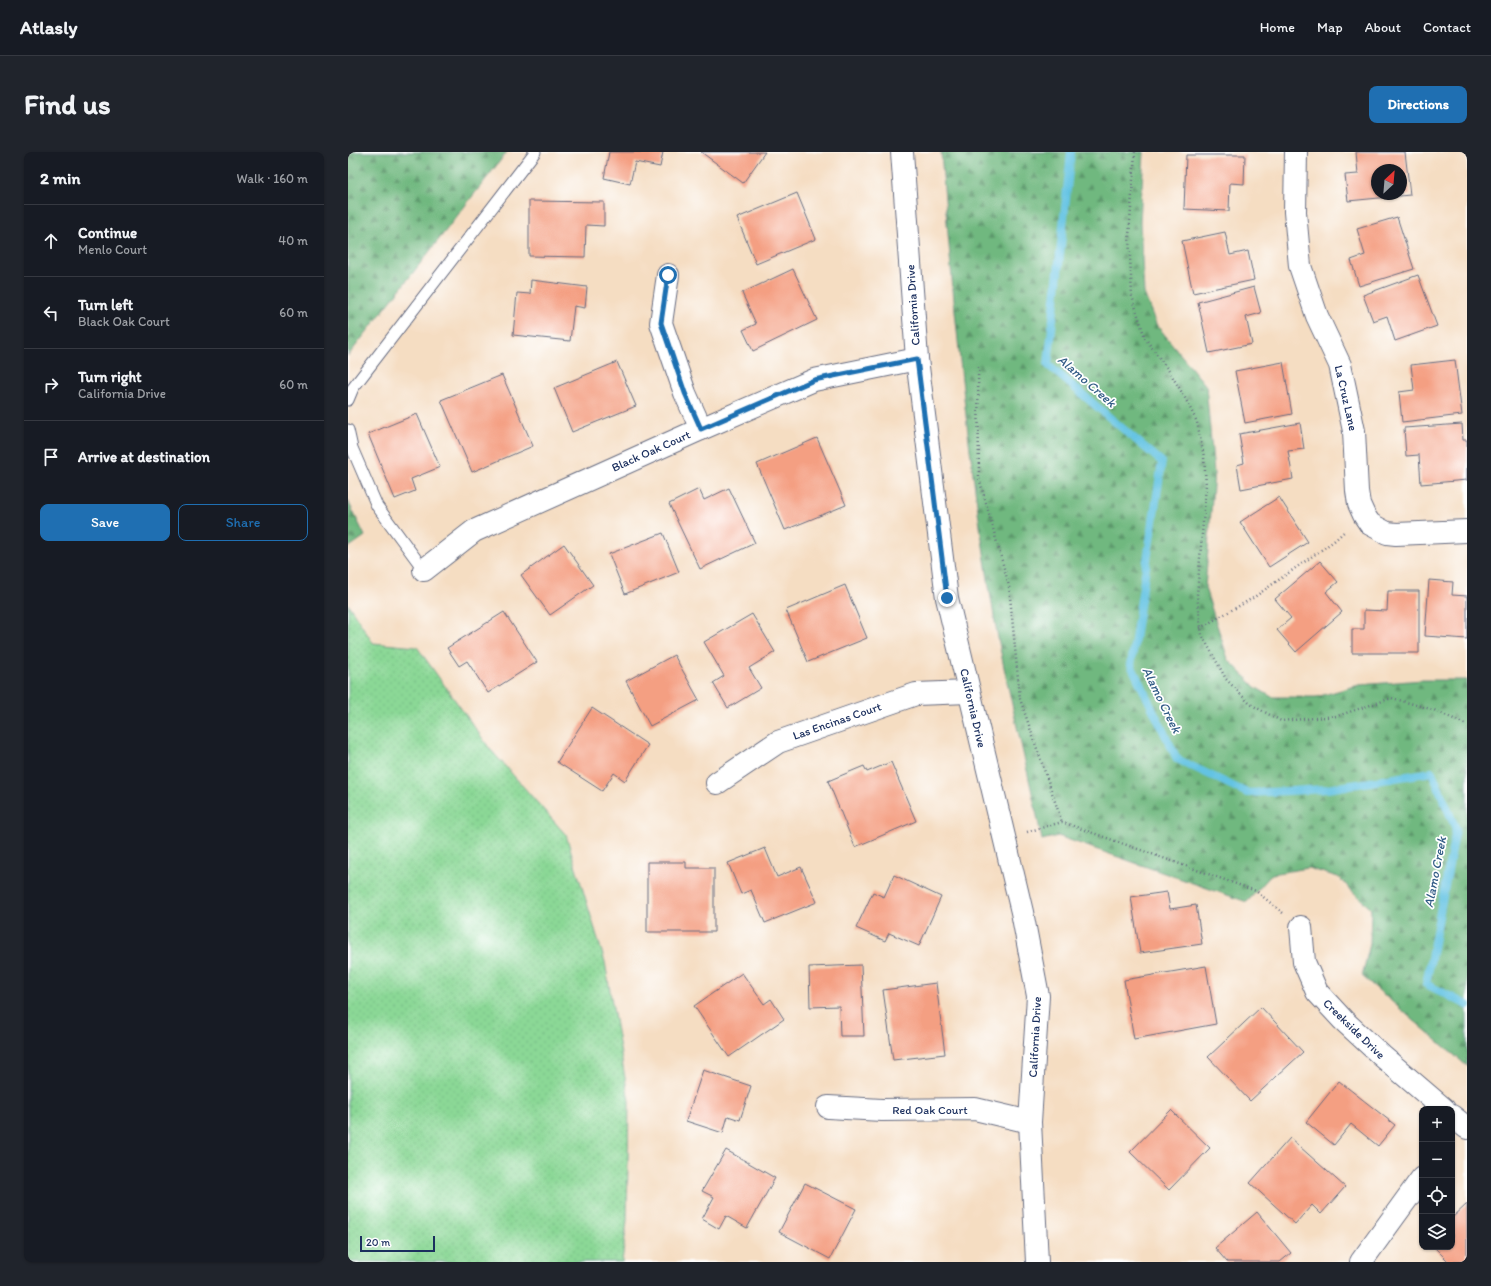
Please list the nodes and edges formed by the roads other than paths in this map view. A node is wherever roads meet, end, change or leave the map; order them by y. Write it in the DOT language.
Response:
graph roads {
  1 [pos="535,152"];
  2 [pos="902,152"];
  3 [pos="1296,152"];
  4 [pos="668,275"];
  5 [pos="917,359"];
  6 [pos="348,400"];
  7 [pos="701,429"];
  8 [pos="348,430"];
  9 [pos="1467,531"];
  10 [pos="424,570"];
  11 [pos="969,692"];
  12 [pos="717,783"];
  13 [pos="1301,926"];
  14 [pos="1440,1106"];
  15 [pos="828,1107"];
  16 [pos="1030,1122"];
  17 [pos="1419,1182"];
  18 [pos="1037,1262"];
  19 [pos="1361,1262"];
  1 -- 6 [label="lane"];
  2 -- 5 [label="street, California Drive"];
  3 -- 9 [label="street, La Cruz Lane"];
  4 -- 7 [label="street"];
  5 -- 7 [label="street, Black Oak Court"];
  5 -- 11 [label="street, California Drive"];
  7 -- 10 [label="street, Black Oak Court"];
  8 -- 10 [label="lane"];
  11 -- 12 [label="street, Las Encinas Court"];
  11 -- 16 [label="street, California Drive"];
  13 -- 14 [label="street, Creekside Drive"];
  15 -- 16 [label="street, Red Oak Court"];
  16 -- 18 [label="street, California Drive"];
  17 -- 19 [label="street"];
}
